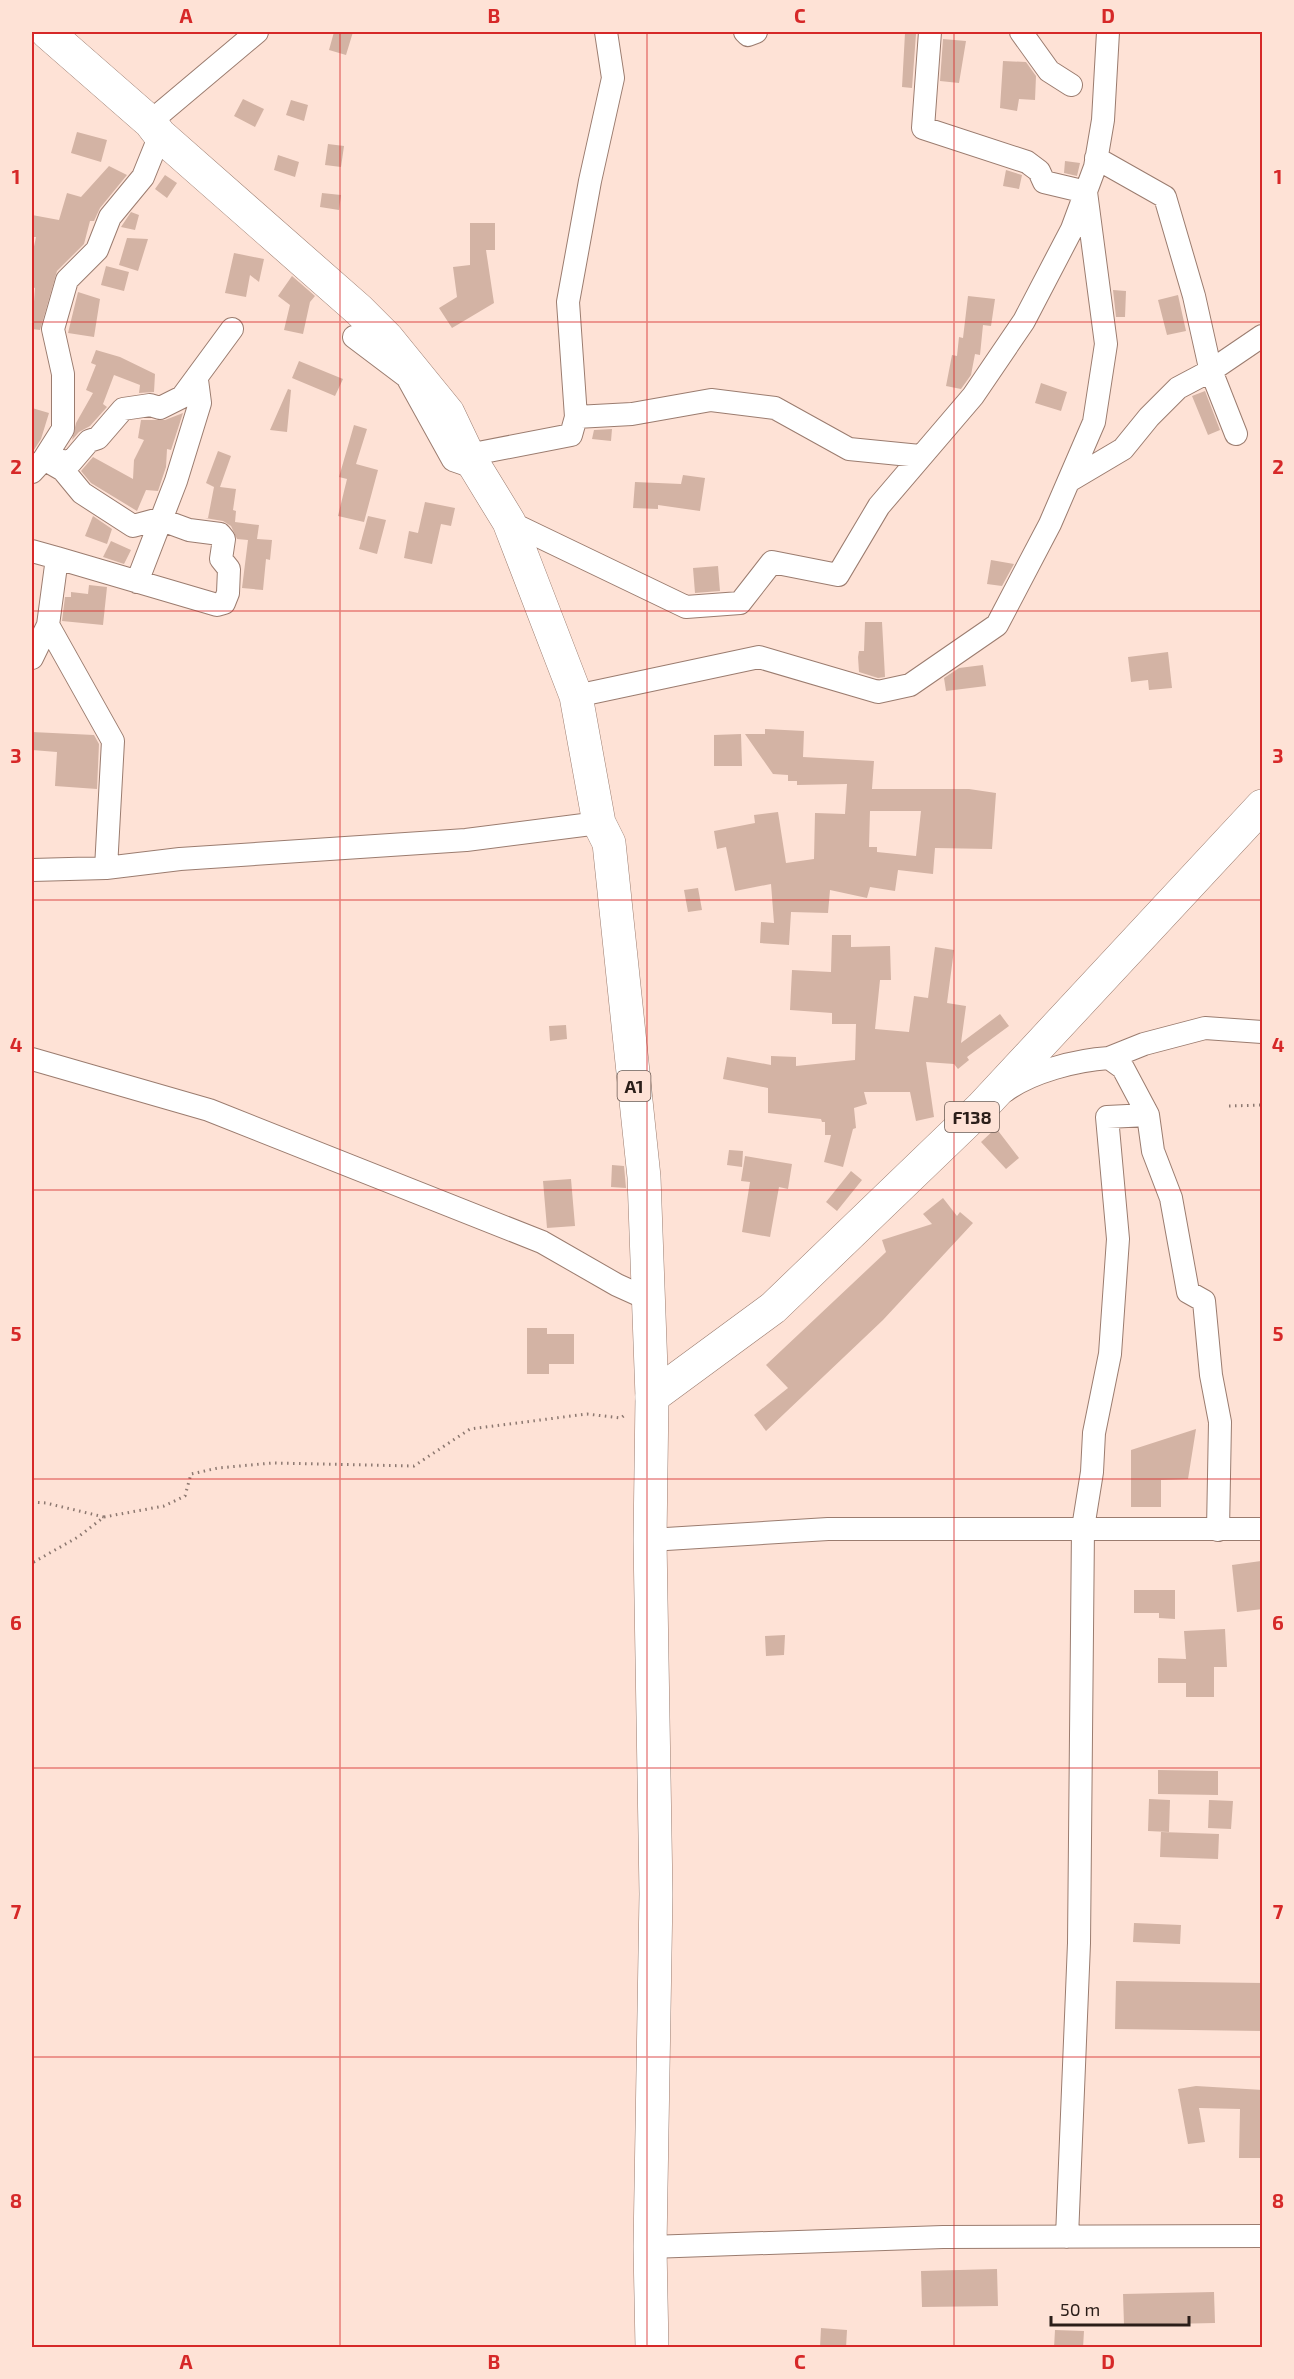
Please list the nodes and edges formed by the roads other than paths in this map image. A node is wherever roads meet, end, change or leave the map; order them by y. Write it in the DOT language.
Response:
graph roads {
  1 [pos="47,32"];
  2 [pos="257,32"];
  3 [pos="606,32"];
  4 [pos="745,32"];
  5 [pos="756,32"];
  6 [pos="930,32"];
  7 [pos="1021,32"];
  8 [pos="1108,32"];
  9 [pos="1071,85"];
  10 [pos="155,129"];
  11 [pos="1096,158"];
  12 [pos="1086,192"];
  13 [pos="232,329"];
  14 [pos="1263,336"];
  15 [pos="354,338"];
  16 [pos="1212,370"];
  17 [pos="197,380"];
  18 [pos="576,417"];
  19 [pos="1236,434"];
  20 [pos="468,455"];
  21 [pos="920,456"];
  22 [pos="38,466"];
  23 [pos="1069,481"];
  24 [pos="159,519"];
  25 [pos="509,522"];
  26 [pos="32,551"];
  27 [pos="57,558"];
  28 [pos="137,582"];
  29 [pos="48,625"];
  30 [pos="32,658"];
  31 [pos="576,696"];
  32 [pos="1263,806"];
  33 [pos="599,823"];
  34 [pos="106,868"];
  35 [pos="32,870"];
  36 [pos="1263,1032"];
  37 [pos="1108,1058"];
  38 [pos="32,1059"];
  39 [pos="981,1108"];
  40 [pos="1148,1115"];
  41 [pos="648,1299"];
  42 [pos="652,1397"];
  43 [pos="1083,1528"];
  44 [pos="1263,1529"];
  45 [pos="1218,1530"];
  46 [pos="650,1540"];
  47 [pos="1263,2236"];
  48 [pos="1067,2237"];
  49 [pos="650,2247"];
  50 [pos="652,2348"];
  1 -- 10 [label="main road, A1"];
  2 -- 10 [label="street"];
  3 -- 18 [label="street"];
  4 -- 5 [label="street"];
  6 -- 12 [label="street"];
  7 -- 9 [label="street"];
  8 -- 11 [label="street"];
  10 -- 20 [label="main road, A1"];
  10 -- 22 [label="street"];
  11 -- 12 [label="street"];
  11 -- 16 [label="street"];
  12 -- 21 [label="street"];
  12 -- 23 [label="street"];
  13 -- 17 [label="street"];
  14 -- 16 [label="street"];
  15 -- 20 [label="street"];
  16 -- 19 [label="street"];
  16 -- 23 [label="street"];
  17 -- 22 [label="street"];
  17 -- 24 [label="street"];
  18 -- 20 [label="street"];
  18 -- 21 [label="street"];
  20 -- 25 [label="main road, A1"];
  21 -- 25 [label="street"];
  22 -- 24 [label="street"];
  23 -- 31 [label="street"];
  24 -- 28 [label="street"];
  24 -- 28 [label="street"];
  25 -- 31 [label="main road, A1"];
  26 -- 27 [label="street"];
  27 -- 28 [label="street"];
  27 -- 29 [label="street"];
  29 -- 30 [label="street"];
  29 -- 34 [label="street"];
  31 -- 33 [label="main road, A1"];
  32 -- 39 [label="main road, F138"];
  33 -- 34 [label="street"];
  33 -- 41 [label="main road, A1"];
  34 -- 35 [label="street"];
  36 -- 37 [label="street"];
  37 -- 39 [label="street"];
  37 -- 40 [label="street"];
  38 -- 41 [label="street"];
  39 -- 42 [label="main road, F138"];
  40 -- 43 [label="street"];
  40 -- 45 [label="street"];
  41 -- 42 [label="main road, A1"];
  42 -- 46 [label="main road, A1"];
  43 -- 45 [label="street"];
  43 -- 46 [label="street"];
  43 -- 48 [label="street"];
  44 -- 45 [label="street"];
  46 -- 49 [label="main road, A1"];
  47 -- 48 [label="street"];
  48 -- 49 [label="street"];
  49 -- 50 [label="main road, A1"];
}
